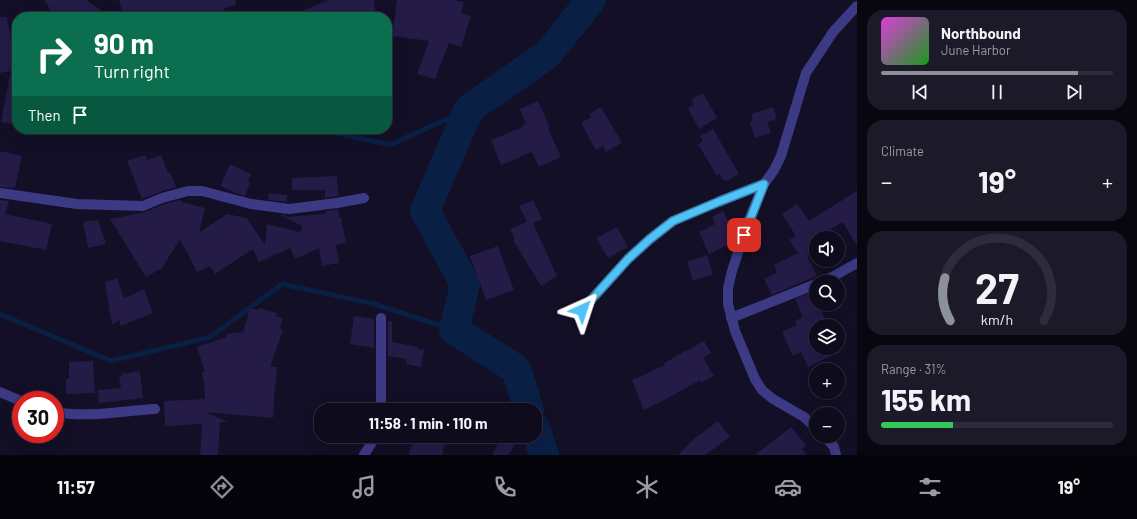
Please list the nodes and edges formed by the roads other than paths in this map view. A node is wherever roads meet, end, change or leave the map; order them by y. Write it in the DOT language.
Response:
graph roads {
  1 [pos="857,6"];
  2 [pos="764,184"];
  3 [pos="0,193"];
  4 [pos="364,198"];
  5 [pos="857,263"];
  6 [pos="836,275"];
  7 [pos="809,287"];
  8 [pos="582,310"];
  9 [pos="381,318"];
  10 [pos="731,318"];
  11 [pos="0,392"];
  12 [pos="12,397"];
  13 [pos="381,403"];
  14 [pos="155,409"];
  15 [pos="64,414"];
  16 [pos="809,422"];
  17 [pos="372,443"];
  18 [pos="831,443"];
  19 [pos="364,455"];
  20 [pos="836,455"];
  1 -- 2 [label="street"];
  2 -- 8 [label="street"];
  2 -- 10 [label="street"];
  3 -- 4 [label="street"];
  5 -- 6 [label="street"];
  7 -- 10 [label="street"];
  9 -- 13 [label="street"];
  10 -- 16 [label="street"];
  11 -- 12 [label="street"];
  14 -- 15 [label="street"];
  17 -- 19 [label="street"];
  18 -- 20 [label="street"];
}
